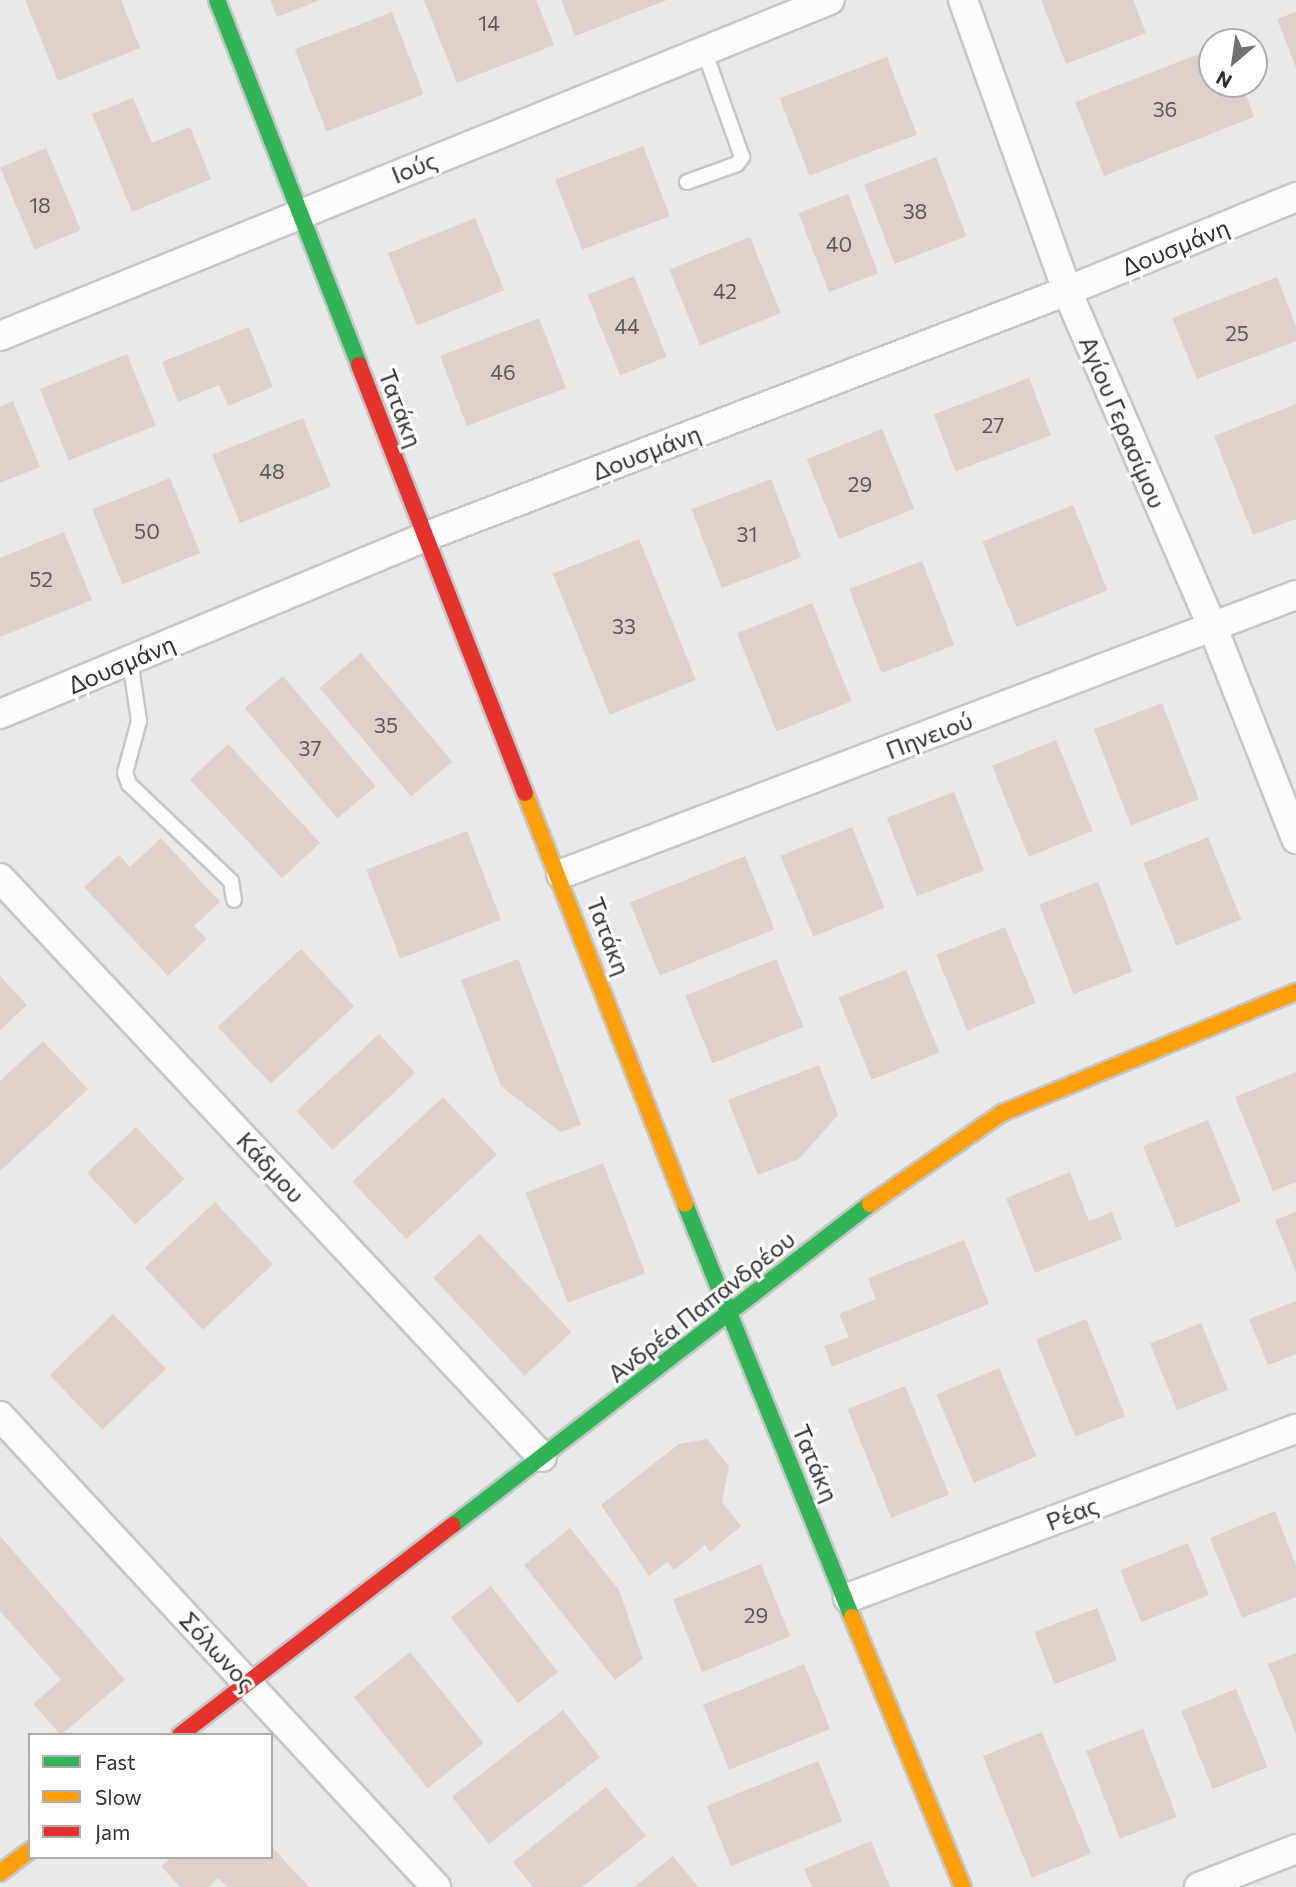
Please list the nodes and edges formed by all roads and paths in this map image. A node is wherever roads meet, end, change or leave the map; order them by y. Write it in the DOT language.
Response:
graph roads {
  1 [pos="217,0"];
  2 [pos="830,0"];
  3 [pos="963,0"];
  4 [pos="704,50"];
  5 [pos="687,182"];
  6 [pos="1296,197"];
  7 [pos="300,213"];
  8 [pos="1066,291"];
  9 [pos="0,336"];
  10 [pos="427,536"];
  11 [pos="1296,595"];
  12 [pos="1213,628"];
  13 [pos="130,660"];
  14 [pos="0,714"];
  15 [pos="1296,839"];
  16 [pos="561,874"];
  17 [pos="0,878"];
  18 [pos="234,901"];
  19 [pos="1296,992"];
  20 [pos="728,1314"];
  21 [pos="0,1416"];
  22 [pos="1296,1429"];
  23 [pos="542,1457"];
  24 [pos="848,1598"];
  25 [pos="247,1683"];
  26 [pos="183,1733"];
  27 [pos="1296,1849"];
  28 [pos="28,1852"];
  29 [pos="0,1873"];
  30 [pos="436,1887"];
  31 [pos="962,1887"];
  32 [pos="1199,1887"];
  1 -- 7 [label="street, Τατάκη"];
  2 -- 4 [label="street, Ιούς"];
  3 -- 8 [label="street, Αγίου Γερασίμου"];
  4 -- 5 [label="lane"];
  4 -- 7 [label="street, Ιούς"];
  6 -- 8 [label="street, Δουσμάνη"];
  7 -- 9 [label="street, Ιούς"];
  7 -- 10 [label="street, Τατάκη"];
  8 -- 10 [label="street, Δουσμάνη"];
  8 -- 12 [label="street, Αγίου Γερασίμου"];
  10 -- 13 [label="street, Δουσμάνη"];
  10 -- 16 [label="street, Τατάκη"];
  11 -- 12 [label="street, Πηνειού"];
  12 -- 15 [label="street, Αγίου Γερασίμου"];
  12 -- 16 [label="street, Πηνειού"];
  13 -- 14 [label="street, Δουσμάνη"];
  13 -- 18 [label="lane"];
  16 -- 20 [label="street, Τατάκη"];
  17 -- 23 [label="street, Κάδμου"];
  19 -- 20 [label="street, Ανδρέα Παπανδρέου"];
  20 -- 23 [label="street, Ανδρέα Παπανδρέου"];
  20 -- 24 [label="street, Τατάκη"];
  21 -- 25 [label="street, Σόλωνος"];
  22 -- 24 [label="street, Ρέας"];
  23 -- 25 [label="street, Ανδρέα Παπανδρέου"];
  24 -- 31 [label="street, Τατάκη"];
  25 -- 26 [label="street, Ανδρέα Παπανδρέου"];
  25 -- 30 [label="street, Σόλωνος"];
  27 -- 32 [label="street"];
  28 -- 29 [label="street"];
}
